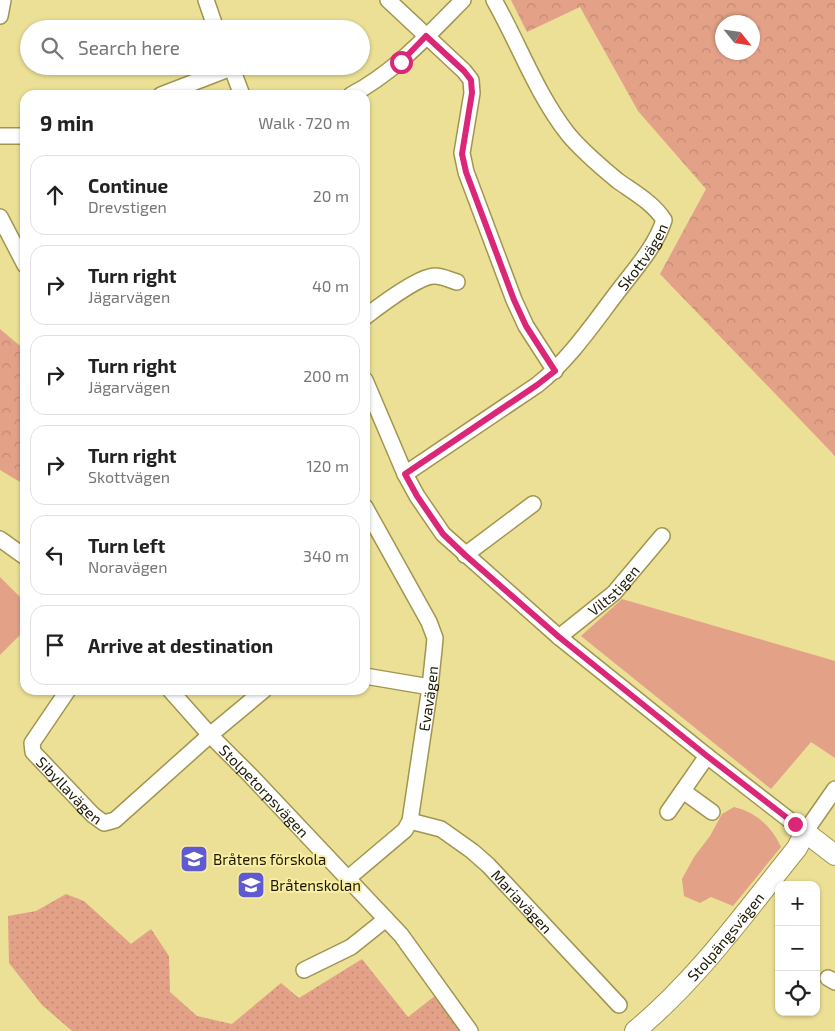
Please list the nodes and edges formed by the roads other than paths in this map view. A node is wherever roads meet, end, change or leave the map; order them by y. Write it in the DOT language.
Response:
graph roads {
  1 [pos="3,0"];
  2 [pos="206,0"];
  3 [pos="388,0"];
  4 [pos="463,0"];
  5 [pos="494,0"];
  6 [pos="0,16"];
  7 [pos="213,20"];
  8 [pos="426,36"];
  9 [pos="211,75"];
  10 [pos="234,75"];
  11 [pos="174,90"];
  12 [pos="240,90"];
  13 [pos="359,90"];
  14 [pos="0,136"];
  15 [pos="20,136"];
  16 [pos="0,217"];
  17 [pos="20,255"];
  18 [pos="457,282"];
  19 [pos="370,313"];
  20 [pos="555,371"];
  21 [pos="370,392"];
  22 [pos="405,474"];
  23 [pos="533,504"];
  24 [pos="370,517"];
  25 [pos="662,536"];
  26 [pos="0,539"];
  27 [pos="20,553"];
  28 [pos="465,555"];
  29 [pos="559,637"];
  30 [pos="370,677"];
  31 [pos="430,687"];
  32 [pos="65,695"];
  33 [pos="174,695"];
  34 [pos="258,695"];
  35 [pos="210,735"];
  36 [pos="707,756"];
  37 [pos="835,789"];
  38 [pos="683,791"];
  39 [pos="668,812"];
  40 [pos="712,812"];
  41 [pos="410,821"];
  42 [pos="805,832"];
  43 [pos="835,855"];
  44 [pos="347,879"];
  45 [pos="386,919"];
  46 [pos="304,970"];
  47 [pos="619,1006"];
  48 [pos="470,1031"];
  49 [pos="635,1031"];
  1 -- 6 [label="street"];
  2 -- 7 [label="street"];
  3 -- 8 [label="street"];
  4 -- 8 [label="street"];
  5 -- 20 [label="street, Skottvägen"];
  8 -- 13 [label="street"];
  8 -- 20 [label="street"];
  9 -- 11 [label="street"];
  10 -- 12 [label="street"];
  14 -- 15 [label="street"];
  16 -- 17 [label="street"];
  18 -- 19 [label="street"];
  20 -- 22 [label="street, Skottvägen"];
  21 -- 22 [label="street"];
  22 -- 28 [label="street"];
  23 -- 28 [label="street"];
  24 -- 31 [label="street, Evavägen"];
  25 -- 29 [label="street, Viltstigen"];
  26 -- 27 [label="street"];
  28 -- 29 [label="street"];
  29 -- 36 [label="street"];
  30 -- 31 [label="street"];
  31 -- 41 [label="street, Evavägen"];
  32 -- 35 [label="street, Sibyllavägen"];
  33 -- 35 [label="street, Stolpetorpsvägen"];
  34 -- 35 [label="street"];
  35 -- 44 [label="street, Stolpetorpsvägen"];
  36 -- 38 [label="street"];
  36 -- 42 [label="street"];
  37 -- 42 [label="street"];
  38 -- 39 [label="street"];
  38 -- 40 [label="street"];
  41 -- 44 [label="street"];
  41 -- 47 [label="street, Mariavägen"];
  42 -- 43 [label="main road"];
  42 -- 49 [label="main road, Stolpängsvägen"];
  44 -- 45 [label="street, Stolpetorpsvägen"];
  45 -- 46 [label="street"];
  45 -- 48 [label="street, Stolpetorpsvägen"];
}
